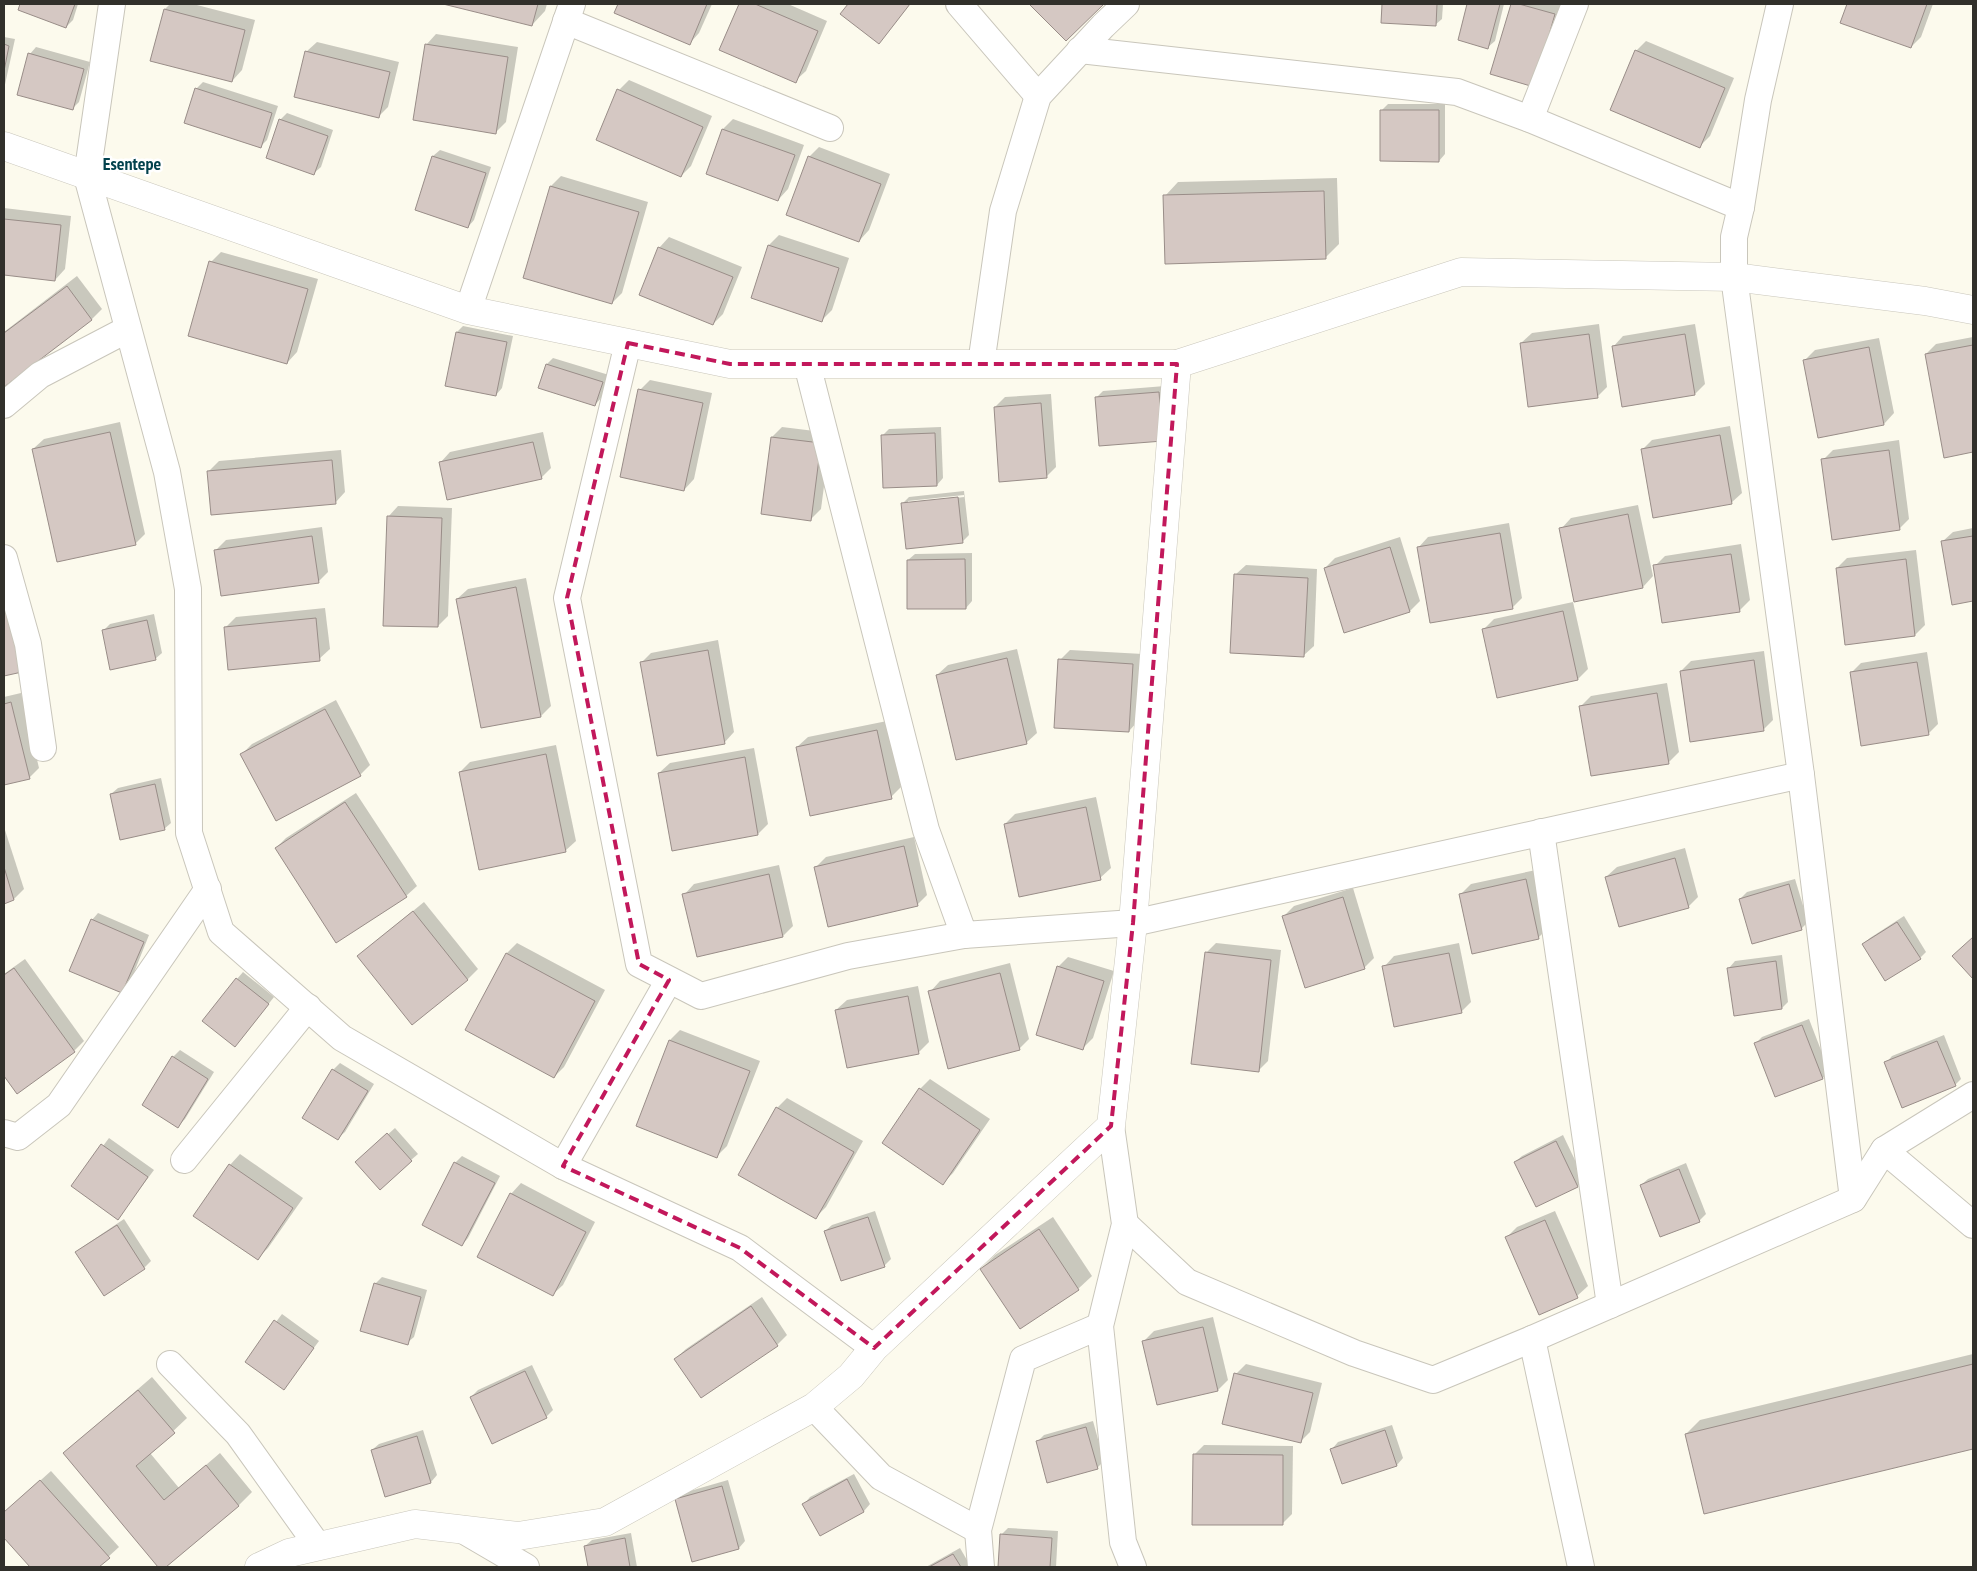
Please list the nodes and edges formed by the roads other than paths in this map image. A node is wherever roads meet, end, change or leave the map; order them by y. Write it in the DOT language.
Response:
graph roads {
  1 [pos="112,4"];
  2 [pos="959,4"];
  3 [pos="1126,4"];
  4 [pos="1575,4"];
  5 [pos="1780,4"];
  6 [pos="569,12"];
  7 [pos="1080,50"];
  8 [pos="1038,96"];
  9 [pos="1530,119"];
  10 [pos="830,128"];
  11 [pos="4,146"];
  12 [pos="87,176"];
  13 [pos="1741,207"];
  14 [pos="1734,277"];
  15 [pos="468,310"];
  16 [pos="1973,310"];
  17 [pos="128,329"];
  18 [pos="628,343"];
  19 [pos="807,364"];
  20 [pos="981,364"];
  21 [pos="1177,364"];
  22 [pos="4,405"];
  23 [pos="4,558"];
  24 [pos="43,748"];
  25 [pos="1800,775"];
  26 [pos="1541,832"];
  27 [pos="208,889"];
  28 [pos="1132,922"];
  29 [pos="964,935"];
  30 [pos="669,980"];
  31 [pos="308,1007"];
  32 [pos="1973,1095"];
  33 [pos="1112,1126"];
  34 [pos="4,1133"];
  35 [pos="1884,1150"];
  36 [pos="184,1160"];
  37 [pos="563,1166"];
  38 [pos="1853,1200"];
  39 [pos="1125,1224"];
  40 [pos="1973,1225"];
  41 [pos="1610,1305"];
  42 [pos="1100,1326"];
  43 [pos="1532,1339"];
  44 [pos="874,1348"];
  45 [pos="170,1364"];
  46 [pos="814,1407"];
  47 [pos="461,1529"];
  48 [pos="978,1530"];
  49 [pos="318,1546"];
  50 [pos="259,1567"];
  51 [pos="526,1567"];
  52 [pos="981,1567"];
  53 [pos="1133,1567"];
  54 [pos="1581,1567"];
  1 -- 12 [label="street"];
  2 -- 8 [label="street"];
  3 -- 7 [label="street"];
  4 -- 9 [label="street"];
  5 -- 13 [label="street"];
  6 -- 10 [label="street"];
  6 -- 15 [label="street"];
  7 -- 8 [label="street"];
  7 -- 9 [label="street"];
  8 -- 20 [label="street"];
  9 -- 13 [label="street"];
  11 -- 12 [label="street"];
  12 -- 15 [label="street"];
  12 -- 17 [label="street"];
  13 -- 14 [label="street"];
  14 -- 16 [label="street"];
  14 -- 21 [label="street"];
  14 -- 25 [label="street"];
  15 -- 18 [label="street"];
  17 -- 22 [label="street"];
  17 -- 27 [label="street"];
  18 -- 19 [label="street"];
  18 -- 30 [label="street"];
  19 -- 20 [label="street"];
  19 -- 29 [label="street"];
  20 -- 21 [label="street"];
  21 -- 28 [label="street"];
  23 -- 24 [label="street"];
  25 -- 26 [label="street"];
  25 -- 38 [label="street"];
  26 -- 28 [label="street"];
  26 -- 41 [label="street"];
  27 -- 31 [label="street"];
  27 -- 34 [label="street"];
  28 -- 29 [label="street"];
  28 -- 33 [label="street"];
  29 -- 30 [label="street"];
  30 -- 37 [label="street"];
  31 -- 36 [label="street"];
  31 -- 37 [label="street"];
  32 -- 35 [label="street"];
  33 -- 39 [label="street"];
  33 -- 44 [label="street"];
  35 -- 38 [label="street"];
  35 -- 40 [label="street"];
  37 -- 44 [label="street"];
  38 -- 41 [label="street"];
  39 -- 42 [label="street"];
  39 -- 43 [label="street"];
  41 -- 43 [label="street"];
  42 -- 48 [label="street"];
  42 -- 53 [label="street"];
  43 -- 54 [label="street"];
  44 -- 46 [label="street"];
  45 -- 49 [label="street"];
  46 -- 47 [label="street"];
  46 -- 48 [label="street"];
  47 -- 49 [label="street"];
  47 -- 51 [label="street"];
  48 -- 52 [label="street"];
  49 -- 50 [label="street"];
}
